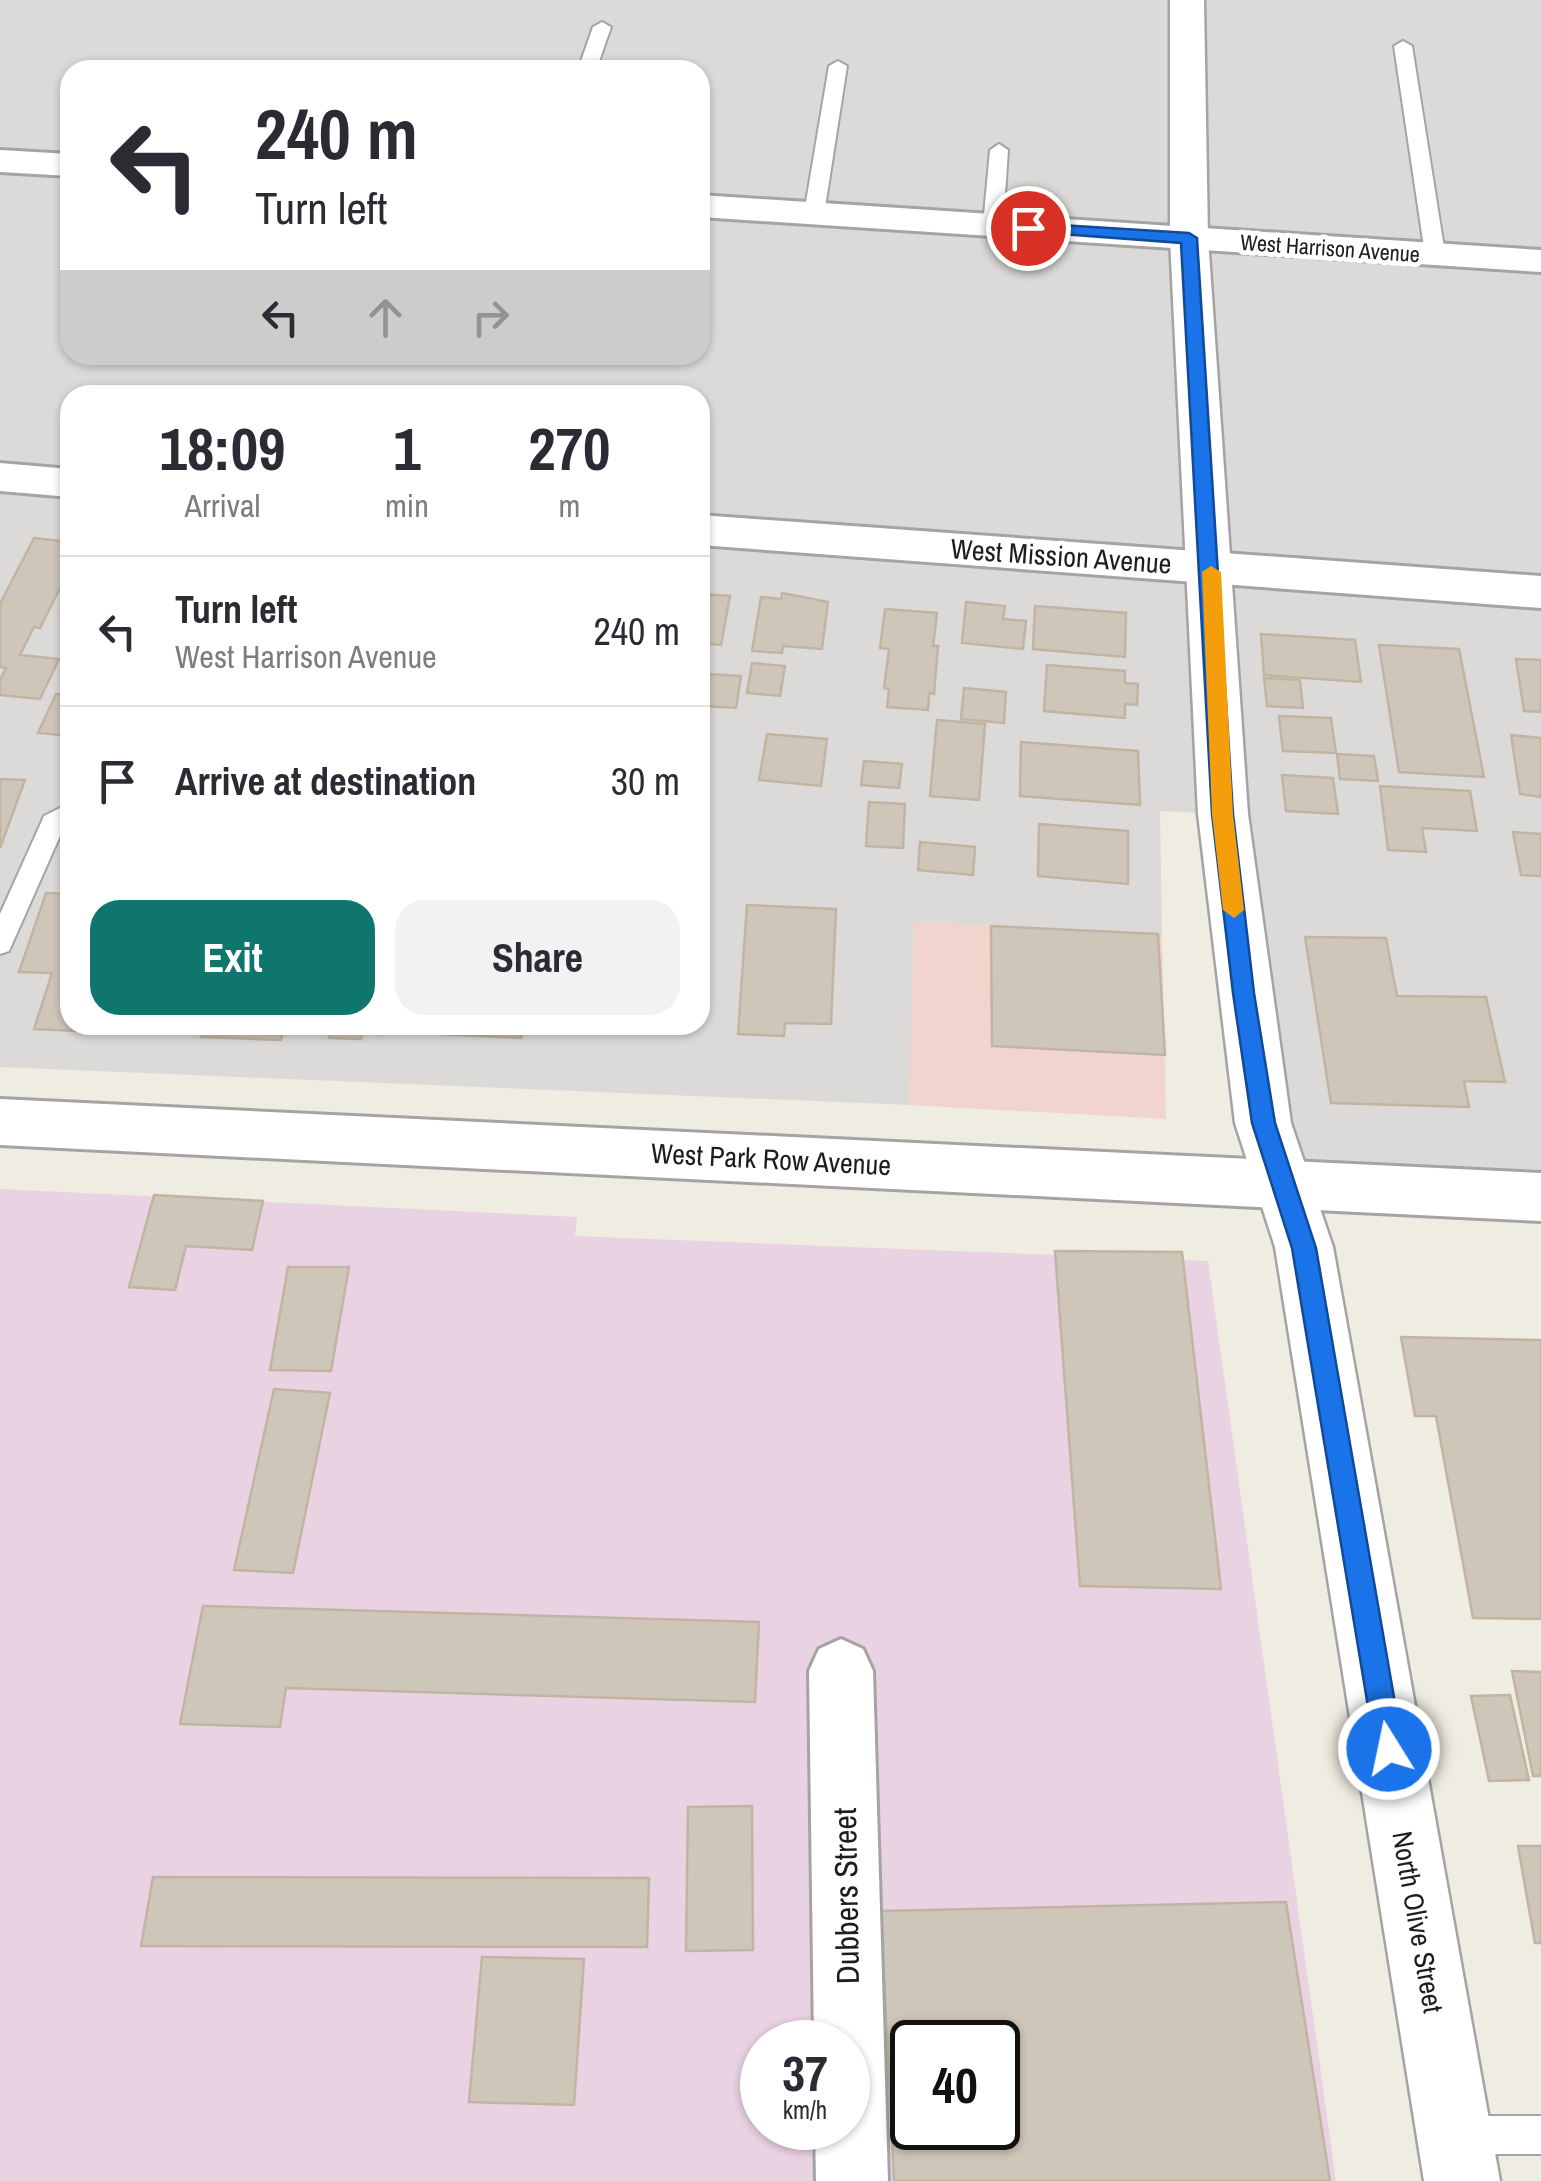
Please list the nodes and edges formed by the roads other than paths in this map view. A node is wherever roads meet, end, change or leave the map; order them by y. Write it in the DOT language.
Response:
graph roads {
  1 [pos="1186,0"];
  2 [pos="602,27"];
  3 [pos="1403,46"];
  4 [pos="590,60"];
  5 [pos="838,66"];
  6 [pos="999,150"];
  7 [pos="0,161"];
  8 [pos="60,165"];
  9 [pos="710,207"];
  10 [pos="814,214"];
  11 [pos="994,226"];
  12 [pos="1189,238"];
  13 [pos="1435,254"];
  14 [pos="1541,261"];
  15 [pos="0,477"];
  16 [pos="60,481"];
  17 [pos="710,531"];
  18 [pos="1211,568"];
  19 [pos="1541,592"];
  20 [pos="60,819"];
  21 [pos="0,943"];
  22 [pos="0,1122"];
  23 [pos="1286,1185"];
  24 [pos="1541,1197"];
  25 [pos="841,1670"];
  26 [pos="1541,2134"];
  27 [pos="1458,2158"];
  28 [pos="852,2181"];
  1 -- 12 [label="street, North Olive Street"];
  2 -- 4 [label="lane"];
  3 -- 13 [label="lane"];
  5 -- 10 [label="lane"];
  6 -- 11 [label="lane"];
  7 -- 8 [label="street"];
  9 -- 10 [label="street, West Harrison Avenue"];
  10 -- 11 [label="street, West Harrison Avenue"];
  11 -- 12 [label="street, West Harrison Avenue"];
  12 -- 13 [label="street, West Harrison Avenue"];
  12 -- 18 [label="street, North Olive Street"];
  13 -- 14 [label="street, West Harrison Avenue"];
  15 -- 16 [label="street"];
  17 -- 18 [label="street, West Mission Avenue"];
  18 -- 19 [label="street, West Mission Avenue"];
  18 -- 23 [label="street, North Olive Street"];
  20 -- 21 [label="lane"];
  22 -- 23 [label="street, West Park Row Avenue"];
  23 -- 24 [label="street, West Park Row Avenue"];
  23 -- 27 [label="street, North Olive Street"];
  25 -- 28 [label="street, Dubbers Street"];
  26 -- 27 [label="lane"];
}
